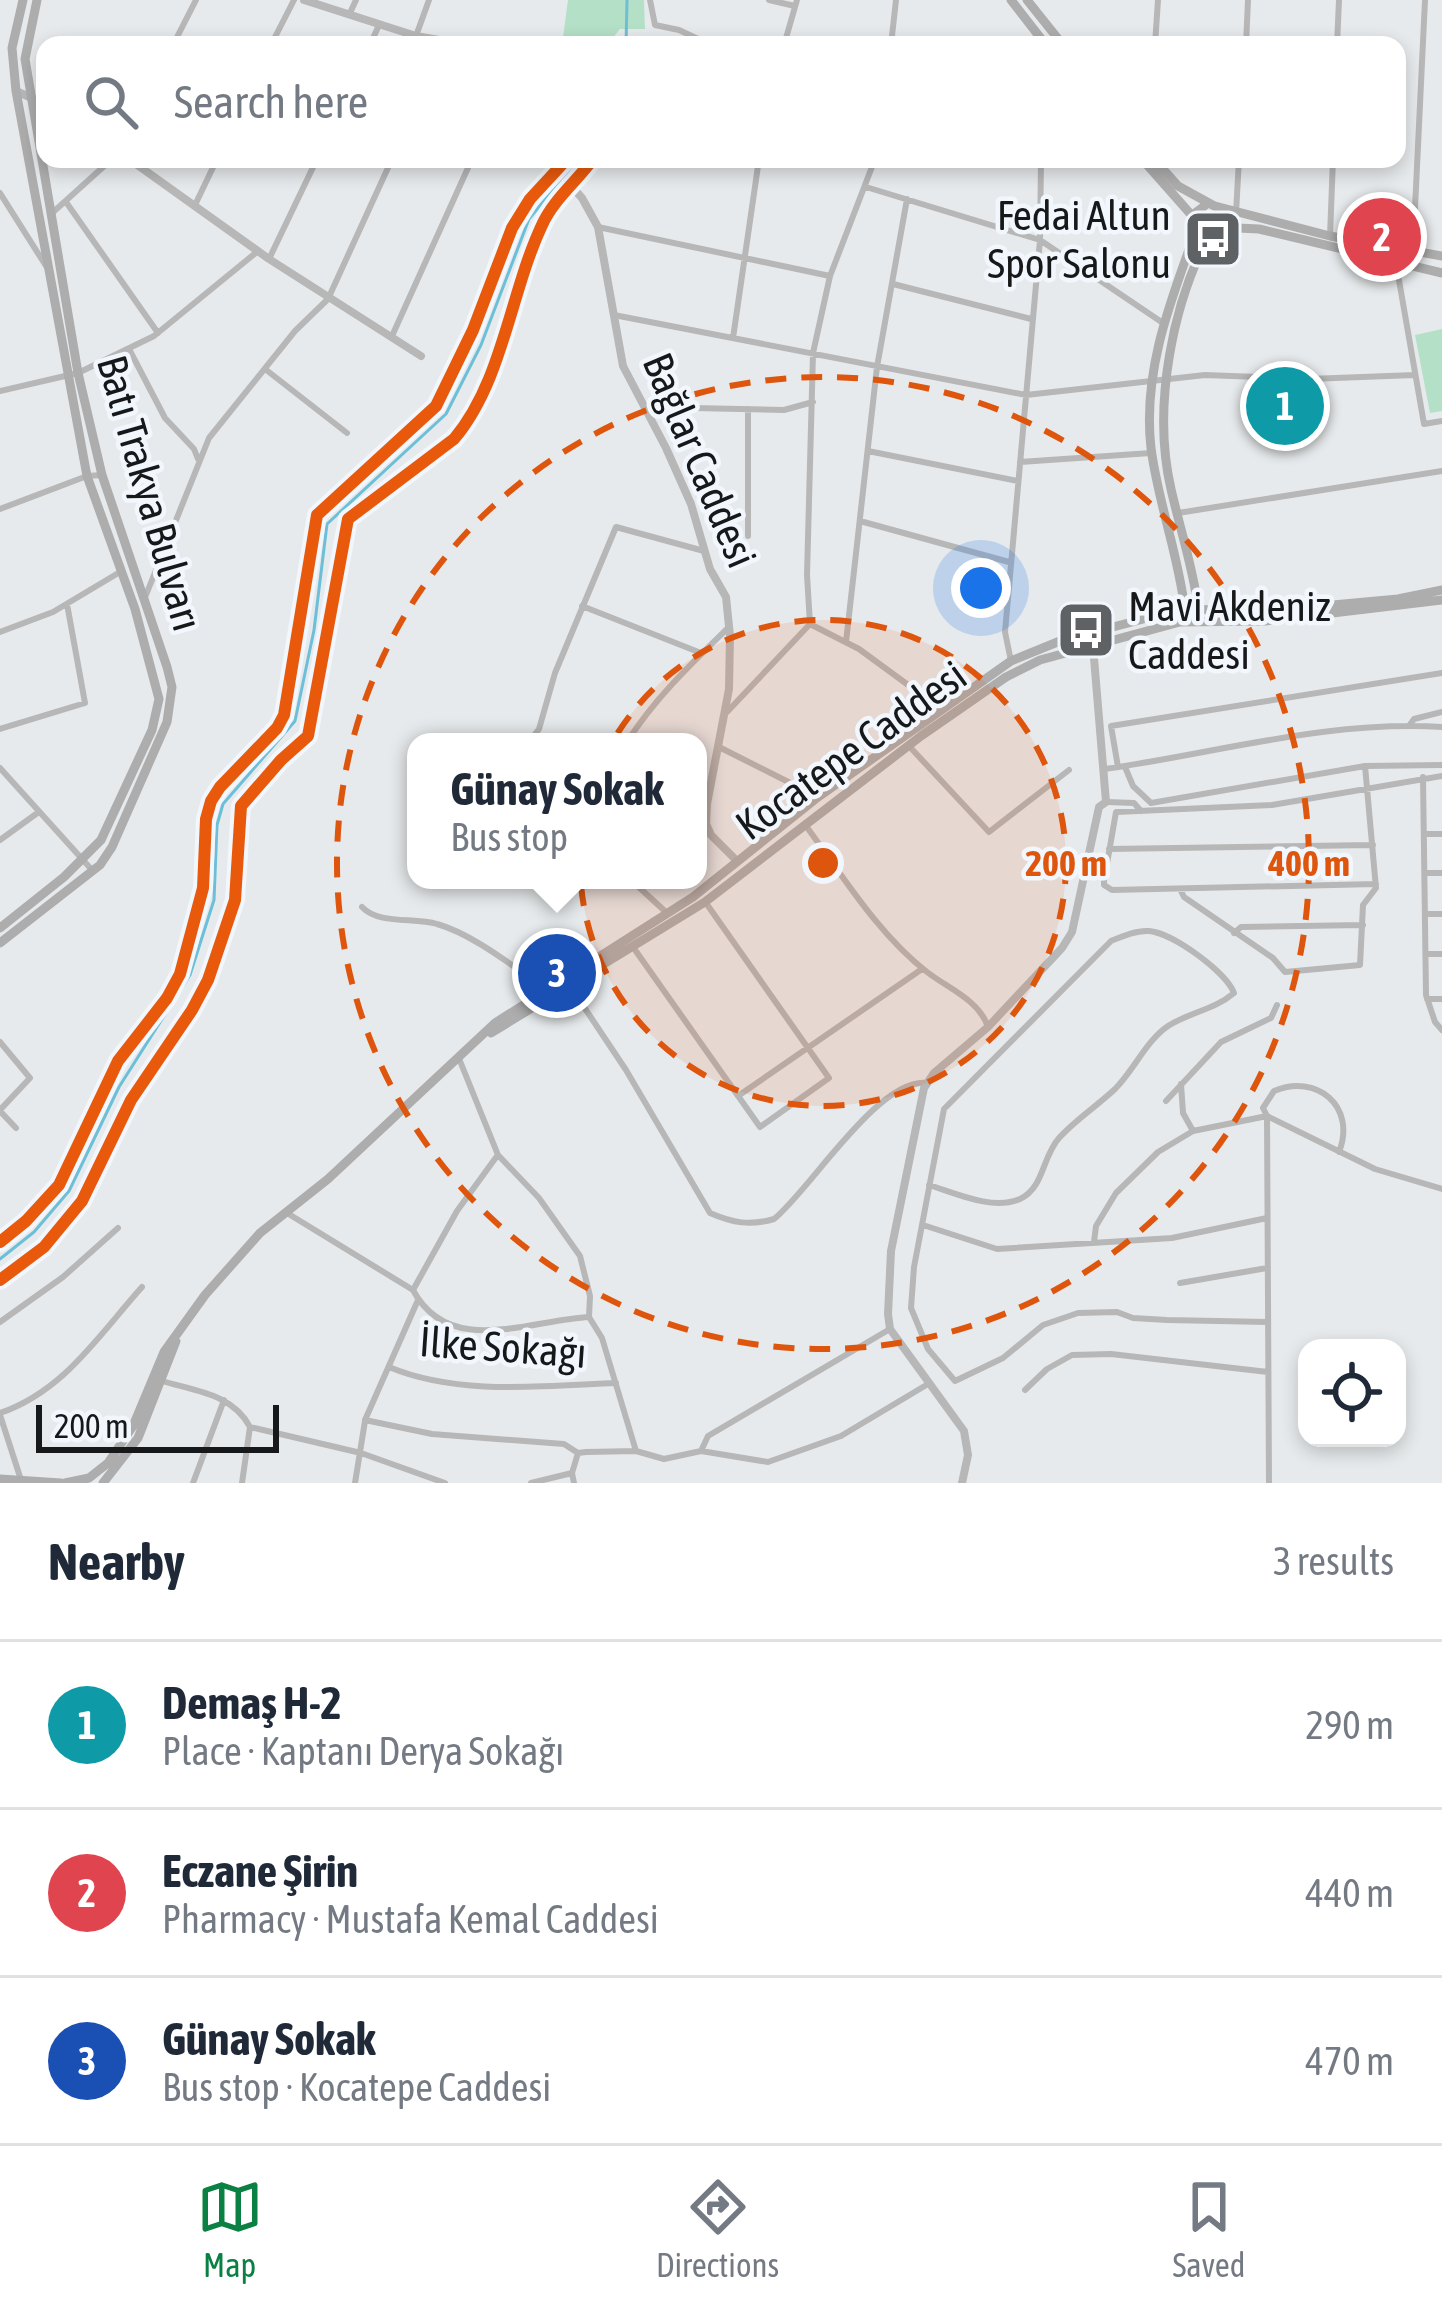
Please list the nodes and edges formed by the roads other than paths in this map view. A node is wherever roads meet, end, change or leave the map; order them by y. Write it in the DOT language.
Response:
graph roads {
  1 [pos="23,0"];
  2 [pos="37,0"];
  3 [pos="196,0"];
  4 [pos="294,0"];
  5 [pos="304,0"];
  6 [pos="356,0"];
  7 [pos="429,0"];
  8 [pos="650,0"];
  9 [pos="769,0"];
  10 [pos="896,0"];
  11 [pos="1011,0"];
  12 [pos="1027,0"];
  13 [pos="1158,0"];
  14 [pos="1248,0"];
  15 [pos="1339,0"];
  16 [pos="1425,0"];
  17 [pos="796,3"];
  18 [pos="349,15"];
  19 [pos="379,26"];
  20 [pos="178,36"];
  21 [pos="276,36"];
  22 [pos="374,36"];
  23 [pos="416,36"];
  24 [pos="692,36"];
  25 [pos="787,36"];
  26 [pos="893,36"];
  27 [pos="1039,36"];
  28 [pos="1056,36"];
  29 [pos="1156,36"];
  30 [pos="1246,36"];
  31 [pos="1337,36"];
  32 [pos="0,56"];
  33 [pos="13,59"];
  34 [pos="26,63"];
  35 [pos="16,91"];
  36 [pos="31,95"];
  37 [pos="36,98"];
  38 [pos="36,125"];
  39 [pos="43,168"];
  40 [pos="102,168"];
  41 [pos="142,168"];
  42 [pos="213,168"];
  43 [pos="313,168"];
  44 [pos="388,168"];
  45 [pos="468,168"];
  46 [pos="555,168"];
  47 [pos="758,168"];
  48 [pos="871,168"];
  49 [pos="1041,168"];
  50 [pos="1150,168"];
  51 [pos="1162,168"];
  52 [pos="1238,168"];
  53 [pos="1333,168"];
  54 [pos="866,187"];
  55 [pos="0,193"];
  56 [pos="907,199"];
  57 [pos="66,202"];
  58 [pos="1211,205"];
  59 [pos="196,206"];
  60 [pos="1236,212"];
  61 [pos="51,214"];
  62 [pos="1197,222"];
  63 [pos="598,227"];
  64 [pos="1215,227"];
  65 [pos="1330,236"];
  66 [pos="1040,240"];
  67 [pos="258,250"];
  68 [pos="1413,250"];
  69 [pos="745,256"];
  70 [pos="1442,256"];
  71 [pos="269,259"];
  72 [pos="1396,262"];
  73 [pos="50,272"];
  74 [pos="1442,273"];
  75 [pos="830,276"];
  76 [pos="893,284"];
  77 [pos="328,298"];
  78 [pos="614,315"];
  79 [pos="1031,320"];
  80 [pos="1163,323"];
  81 [pos="158,333"];
  82 [pos="392,338"];
  83 [pos="733,338"];
  84 [pos="129,349"];
  85 [pos="813,353"];
  86 [pos="421,356"];
  87 [pos="877,367"];
  88 [pos="265,368"];
  89 [pos="73,374"];
  90 [pos="1415,375"];
  91 [pos="1165,380"];
  92 [pos="1150,382"];
  93 [pos="0,391"];
  94 [pos="1026,394"];
  95 [pos="813,402"];
  96 [pos="645,407"];
  97 [pos="748,409"];
  98 [pos="1442,421"];
  99 [pos="347,433"];
  100 [pos="867,451"];
  101 [pos="1151,453"];
  102 [pos="199,459"];
  103 [pos="1020,462"];
  104 [pos="1442,471"];
  105 [pos="102,475"];
  106 [pos="87,476"];
  107 [pos="1018,481"];
  108 [pos="0,508"];
  109 [pos="1178,513"];
  110 [pos="860,521"];
  111 [pos="748,536"];
  112 [pos="704,551"];
  113 [pos="1009,562"];
  114 [pos="120,572"];
  115 [pos="1442,590"];
  116 [pos="1442,600"];
  117 [pos="144,601"];
  118 [pos="67,604"];
  119 [pos="582,606"];
  120 [pos="1185,608"];
  121 [pos="1198,608"];
  122 [pos="1187,622"];
  123 [pos="810,624"];
  124 [pos="729,627"];
  125 [pos="0,632"];
  126 [pos="1089,634"];
  127 [pos="847,642"];
  128 [pos="1093,646"];
  129 [pos="702,653"];
  130 [pos="1011,662"];
  131 [pos="1442,673"];
  132 [pos="941,709"];
  133 [pos="1442,712"];
  134 [pos="725,714"];
  135 [pos="1409,726"];
  136 [pos="1442,728"];
  137 [pos="0,729"];
  138 [pos="536,733"];
  139 [pos="633,733"];
  140 [pos="909,746"];
  141 [pos="719,747"];
  142 [pos="1442,765"];
  143 [pos="1365,766"];
  144 [pos="1122,767"];
  145 [pos="0,768"];
  146 [pos="1105,769"];
  147 [pos="1069,770"];
  148 [pos="1423,776"];
  149 [pos="1442,776"];
  150 [pos="1368,786"];
  151 [pos="818,797"];
  152 [pos="1106,802"];
  153 [pos="1147,808"];
  154 [pos="37,813"];
  155 [pos="707,818"];
  156 [pos="804,824"];
  157 [pos="707,826"];
  158 [pos="1442,833"];
  159 [pos="1424,834"];
  160 [pos="0,840"];
  161 [pos="1373,845"];
  162 [pos="1109,849"];
  163 [pos="82,861"];
  164 [pos="741,864"];
  165 [pos="92,870"];
  166 [pos="1425,873"];
  167 [pos="1442,873"];
  168 [pos="1376,884"];
  169 [pos="707,887"];
  170 [pos="641,889"];
  171 [pos="704,889"];
  172 [pos="1180,889"];
  173 [pos="705,902"];
  174 [pos="362,907"];
  175 [pos="667,913"];
  176 [pos="1425,914"];
  177 [pos="1442,914"];
  178 [pos="1363,925"];
  179 [pos="0,928"];
  180 [pos="1234,933"];
  181 [pos="0,944"];
  182 [pos="633,947"];
  183 [pos="1426,954"];
  184 [pos="1442,954"];
  185 [pos="923,969"];
  186 [pos="570,986"];
  187 [pos="546,990"];
  188 [pos="1427,999"];
  189 [pos="1442,999"];
  190 [pos="1277,1005"];
  191 [pos="988,1027"];
  192 [pos="1442,1030"];
  193 [pos="480,1038"];
  194 [pos="0,1042"];
  195 [pos="808,1050"];
  196 [pos="458,1056"];
  197 [pos="927,1083"];
  198 [pos="1181,1084"];
  199 [pos="738,1096"];
  200 [pos="1166,1101"];
  201 [pos="0,1111"];
  202 [pos="1267,1116"];
  203 [pos="16,1128"];
  204 [pos="1193,1131"];
  205 [pos="1339,1151"];
  206 [pos="498,1155"];
  207 [pos="929,1185"];
  208 [pos="1441,1187"];
  209 [pos="284,1211"];
  210 [pos="1267,1218"];
  211 [pos="922,1225"];
  212 [pos="118,1228"];
  213 [pos="1094,1242"];
  214 [pos="1268,1268"];
  215 [pos="1180,1283"];
  216 [pos="142,1287"];
  217 [pos="413,1290"];
  218 [pos="418,1300"];
  219 [pos="589,1317"];
  220 [pos="0,1322"];
  221 [pos="1268,1322"];
  222 [pos="890,1329"];
  223 [pos="387,1366"];
  224 [pos="1268,1372"];
  225 [pos="157,1379"];
  226 [pos="930,1383"];
  227 [pos="616,1384"];
  228 [pos="1025,1390"];
  229 [pos="224,1400"];
  230 [pos="0,1414"];
  231 [pos="365,1420"];
  232 [pos="250,1427"];
  233 [pos="636,1451"];
  234 [pos="701,1451"];
  235 [pos="361,1453"];
  236 [pos="578,1453"];
  237 [pos="572,1473"];
  238 [pos="89,1478"];
  239 [pos="0,1479"];
  240 [pos="21,1480"];
  241 [pos="38,1482"];
  242 [pos="63,1483"];
  243 [pos="103,1483"];
  244 [pos="193,1483"];
  245 [pos="242,1483"];
  246 [pos="355,1483"];
  247 [pos="445,1483"];
  248 [pos="531,1483"];
  249 [pos="574,1483"];
  250 [pos="962,1483"];
  251 [pos="1269,1483"];
  1 -- 33 [label="main road, Batı Trakya Bulvarı"];
  2 -- 34 [label="main road, Batı Trakya Bulvarı"];
  3 -- 20 [label="street"];
  4 -- 21 [label="street"];
  5 -- 18 [label="street"];
  6 -- 18 [label="street"];
  7 -- 23 [label="street"];
  8 -- 24 [label="street"];
  9 -- 17 [label="street"];
  10 -- 26 [label="street"];
  11 -- 27 [label="main road"];
  12 -- 28 [label="main road"];
  13 -- 29 [label="street"];
  14 -- 30 [label="street"];
  15 -- 31 [label="street"];
  16 -- 68 [label="street"];
  17 -- 25 [label="street"];
  18 -- 19 [label="street"];
  19 -- 22 [label="street"];
  19 -- 23 [label="street"];
  32 -- 33 [label="street"];
  33 -- 34 [label="street"];
  33 -- 35 [label="main road, Batı Trakya Bulvarı"];
  34 -- 36 [label="main road, Batı Trakya Bulvarı"];
  35 -- 36 [label="street"];
  35 -- 73 [label="main road, Batı Trakya Bulvarı"];
  36 -- 37 [label="street"];
  36 -- 38 [label="main road, Batı Trakya Bulvarı"];
  39 -- 61 [label="main road, Batı Trakya Bulvarı"];
  40 -- 57 [label="street"];
  41 -- 59 [label="street"];
  42 -- 59 [label="street"];
  43 -- 71 [label="street"];
  44 -- 77 [label="street"];
  45 -- 82 [label="street"];
  46 -- 63 [label="street, Bağlar Caddesi"];
  47 -- 69 [label="street"];
  48 -- 54 [label="street"];
  49 -- 66 [label="street"];
  50 -- 62 [label="main road"];
  51 -- 58 [label="main road"];
  52 -- 60 [label="street"];
  53 -- 65 [label="street"];
  54 -- 56 [label="street"];
  54 -- 75 [label="street"];
  55 -- 73 [label="street"];
  56 -- 66 [label="street"];
  56 -- 76 [label="street"];
  57 -- 61 [label="street"];
  57 -- 81 [label="street"];
  58 -- 60 [label="main road"];
  58 -- 62 [label="main road"];
  58 -- 64 [label="main road"];
  59 -- 67 [label="street"];
  60 -- 65 [label="main road"];
  61 -- 89 [label="main road, Batı Trakya Bulvarı"];
  62 -- 64 [label="main road"];
  62 -- 80 [label="main road"];
  63 -- 69 [label="street"];
  63 -- 78 [label="street, Bağlar Caddesi"];
  64 -- 72 [label="main road"];
  64 -- 91 [label="main road"];
  65 -- 68 [label="main road"];
  66 -- 79 [label="street"];
  66 -- 80 [label="street"];
  67 -- 71 [label="street"];
  67 -- 81 [label="street"];
  68 -- 70 [label="main road"];
  69 -- 75 [label="street"];
  69 -- 83 [label="street"];
  71 -- 77 [label="street"];
  72 -- 74 [label="main road"];
  72 -- 90 [label="street"];
  73 -- 89 [label="main road, Batı Trakya Bulvarı"];
  75 -- 85 [label="street"];
  76 -- 79 [label="street"];
  76 -- 87 [label="street"];
  77 -- 82 [label="street"];
  77 -- 88 [label="street"];
  78 -- 83 [label="street"];
  78 -- 96 [label="street, Bağlar Caddesi"];
  79 -- 94 [label="street"];
  80 -- 92 [label="main road"];
  81 -- 84 [label="street"];
  82 -- 86 [label="street"];
  83 -- 85 [label="street"];
  84 -- 89 [label="street"];
  84 -- 102 [label="street"];
  85 -- 87 [label="street"];
  85 -- 95 [label="street"];
  87 -- 94 [label="street"];
  87 -- 100 [label="street"];
  88 -- 99 [label="street"];
  88 -- 102 [label="street"];
  89 -- 93 [label="street"];
  89 -- 105 [label="main road, Batı Trakya Bulvarı"];
  89 -- 106 [label="main road, Batı Trakya Bulvarı"];
  90 -- 91 [label="street"];
  90 -- 98 [label="street"];
  91 -- 92 [label="street"];
  91 -- 109 [label="main road"];
  92 -- 94 [label="street"];
  92 -- 101 [label="main road"];
  94 -- 103 [label="street"];
  95 -- 97 [label="street"];
  95 -- 123 [label="street"];
  96 -- 97 [label="street"];
  96 -- 112 [label="street, Bağlar Caddesi"];
  97 -- 111 [label="street"];
  100 -- 107 [label="street"];
  100 -- 110 [label="street"];
  101 -- 103 [label="street"];
  101 -- 120 [label="main road"];
  102 -- 117 [label="street"];
  103 -- 107 [label="street"];
  104 -- 109 [label="street"];
  105 -- 106 [label="street"];
  105 -- 117 [label="main road, Batı Trakya Bulvarı"];
  106 -- 108 [label="street"];
  106 -- 114 [label="main road, Batı Trakya Bulvarı"];
  107 -- 113 [label="street"];
  109 -- 121 [label="main road"];
  110 -- 113 [label="street"];
  110 -- 127 [label="street"];
  112 -- 119 [label="street"];
  112 -- 124 [label="street, Bağlar Caddesi"];
  113 -- 130 [label="street"];
  114 -- 118 [label="street"];
  114 -- 163 [label="main road, Batı Trakya Bulvarı"];
  115 -- 121 [label="main road, Kocatepe Caddesi"];
  116 -- 122 [label="main road, Kocatepe Caddesi"];
  117 -- 165 [label="main road, Batı Trakya Bulvarı"];
  118 -- 125 [label="street"];
  118 -- 137 [label="street"];
  119 -- 129 [label="street"];
  119 -- 138 [label="street"];
  120 -- 121 [label="main road, Kocatepe Caddesi"];
  120 -- 122 [label="main road"];
  120 -- 126 [label="main road, Kocatepe Caddesi"];
  121 -- 122 [label="main road"];
  122 -- 128 [label="main road, Kocatepe Caddesi"];
  123 -- 127 [label="street"];
  123 -- 134 [label="street"];
  124 -- 129 [label="street"];
  124 -- 134 [label="street, Bağlar Caddesi"];
  126 -- 128 [label="main road"];
  126 -- 130 [label="main road, Kocatepe Caddesi"];
  127 -- 132 [label="street"];
  128 -- 140 [label="main road, Kocatepe Caddesi"];
  128 -- 146 [label="street"];
  129 -- 139 [label="street"];
  130 -- 132 [label="main road, Kocatepe Caddesi"];
  131 -- 144 [label="street"];
  132 -- 151 [label="main road, Kocatepe Caddesi"];
  133 -- 135 [label="street"];
  134 -- 141 [label="street, Bağlar Caddesi"];
  135 -- 136 [label="street"];
  135 -- 144 [label="street"];
  140 -- 147 [label="street"];
  140 -- 156 [label="main road, Kocatepe Caddesi"];
  141 -- 151 [label="street"];
  141 -- 155 [label="street, Bağlar Caddesi"];
  142 -- 143 [label="street"];
  143 -- 150 [label="street"];
  143 -- 153 [label="street"];
  144 -- 146 [label="street"];
  144 -- 153 [label="street"];
  145 -- 154 [label="street"];
  146 -- 152 [label="street"];
  148 -- 149 [label="street"];
  148 -- 150 [label="street"];
  148 -- 159 [label="street"];
  150 -- 153 [label="street"];
  150 -- 161 [label="street"];
  151 -- 164 [label="main road, Kocatepe Caddesi"];
  152 -- 153 [label="street"];
  152 -- 191 [label="street"];
  153 -- 162 [label="street"];
  154 -- 160 [label="street"];
  154 -- 163 [label="street"];
  156 -- 164 [label="main road, Kocatepe Caddesi"];
  156 -- 185 [label="street"];
  157 -- 164 [label="street, Bağlar Caddesi"];
  158 -- 159 [label="street"];
  159 -- 166 [label="street"];
  161 -- 162 [label="street"];
  161 -- 168 [label="street"];
  162 -- 172 [label="street"];
  163 -- 165 [label="street"];
  163 -- 179 [label="main road, Batı Trakya Bulvarı"];
  164 -- 169 [label="main road, Kocatepe Caddesi"];
  164 -- 173 [label="main road, Kocatepe Caddesi"];
  165 -- 181 [label="main road, Batı Trakya Bulvarı"];
  166 -- 167 [label="street"];
  166 -- 176 [label="street"];
  168 -- 172 [label="street"];
  168 -- 178 [label="street"];
  170 -- 175 [label="street"];
  171 -- 175 [label="main road, Kocatepe Caddesi"];
  172 -- 180 [label="street"];
  173 -- 182 [label="main road, Kocatepe Caddesi"];
  173 -- 195 [label="street"];
  174 -- 187 [label="street"];
  175 -- 187 [label="main road, Kocatepe Caddesi"];
  176 -- 177 [label="street"];
  176 -- 183 [label="street"];
  178 -- 180 [label="street"];
  178 -- 180 [label="street"];
  182 -- 186 [label="main road, Kocatepe Caddesi"];
  182 -- 199 [label="street"];
  183 -- 184 [label="street"];
  183 -- 188 [label="street"];
  185 -- 191 [label="street"];
  185 -- 195 [label="street"];
  186 -- 193 [label="main road, Kocatepe Caddesi"];
  186 -- 197 [label="street"];
  187 -- 193 [label="main road, Kocatepe Caddesi"];
  188 -- 189 [label="street"];
  188 -- 192 [label="street"];
  190 -- 198 [label="street"];
  191 -- 197 [label="street"];
  193 -- 196 [label="main road, Kocatepe Caddesi"];
  194 -- 201 [label="street"];
  195 -- 199 [label="street"];
  195 -- 199 [label="street"];
  196 -- 206 [label="street"];
  196 -- 209 [label="main road, Kocatepe Caddesi"];
  197 -- 222 [label="street"];
  198 -- 200 [label="street"];
  198 -- 204 [label="street"];
  201 -- 203 [label="street"];
  202 -- 204 [label="street"];
  202 -- 205 [label="street"];
  202 -- 205 [label="street"];
  202 -- 210 [label="street"];
  204 -- 213 [label="street"];
  205 -- 208 [label="street"];
  206 -- 217 [label="street"];
  206 -- 219 [label="street"];
  207 -- 207 [label="street"];
  207 -- 211 [label="street"];
  209 -- 217 [label="street"];
  209 -- 225 [label="main road, Kocatepe Caddesi"];
  210 -- 213 [label="street"];
  210 -- 214 [label="street"];
  211 -- 213 [label="street"];
  211 -- 221 [label="street"];
  212 -- 220 [label="street"];
  214 -- 215 [label="street"];
  214 -- 221 [label="street"];
  216 -- 230 [label="street"];
  217 -- 218 [label="street"];
  218 -- 219 [label="street"];
  218 -- 223 [label="street"];
  219 -- 227 [label="street"];
  221 -- 224 [label="street"];
  222 -- 226 [label="street"];
  222 -- 234 [label="street"];
  223 -- 227 [label="street, İlke Sokağı"];
  223 -- 231 [label="street"];
  224 -- 228 [label="street"];
  224 -- 251 [label="street"];
  225 -- 229 [label="street"];
  225 -- 238 [label="main road, Kocatepe Caddesi"];
  225 -- 243 [label="main road, Kocatepe Caddesi"];
  226 -- 234 [label="street"];
  226 -- 250 [label="street"];
  227 -- 233 [label="street"];
  229 -- 232 [label="street"];
  229 -- 244 [label="street"];
  230 -- 240 [label="street"];
  231 -- 235 [label="street"];
  231 -- 236 [label="street"];
  232 -- 235 [label="street"];
  232 -- 245 [label="street"];
  233 -- 234 [label="street"];
  233 -- 236 [label="street"];
  235 -- 246 [label="street"];
  235 -- 247 [label="street"];
  236 -- 237 [label="street"];
  237 -- 248 [label="street"];
  237 -- 249 [label="street"];
  238 -- 242 [label="main road"];
  238 -- 243 [label="main road"];
  239 -- 240 [label="main road"];
  240 -- 241 [label="main road"];
  241 -- 242 [label="main road"];
}
